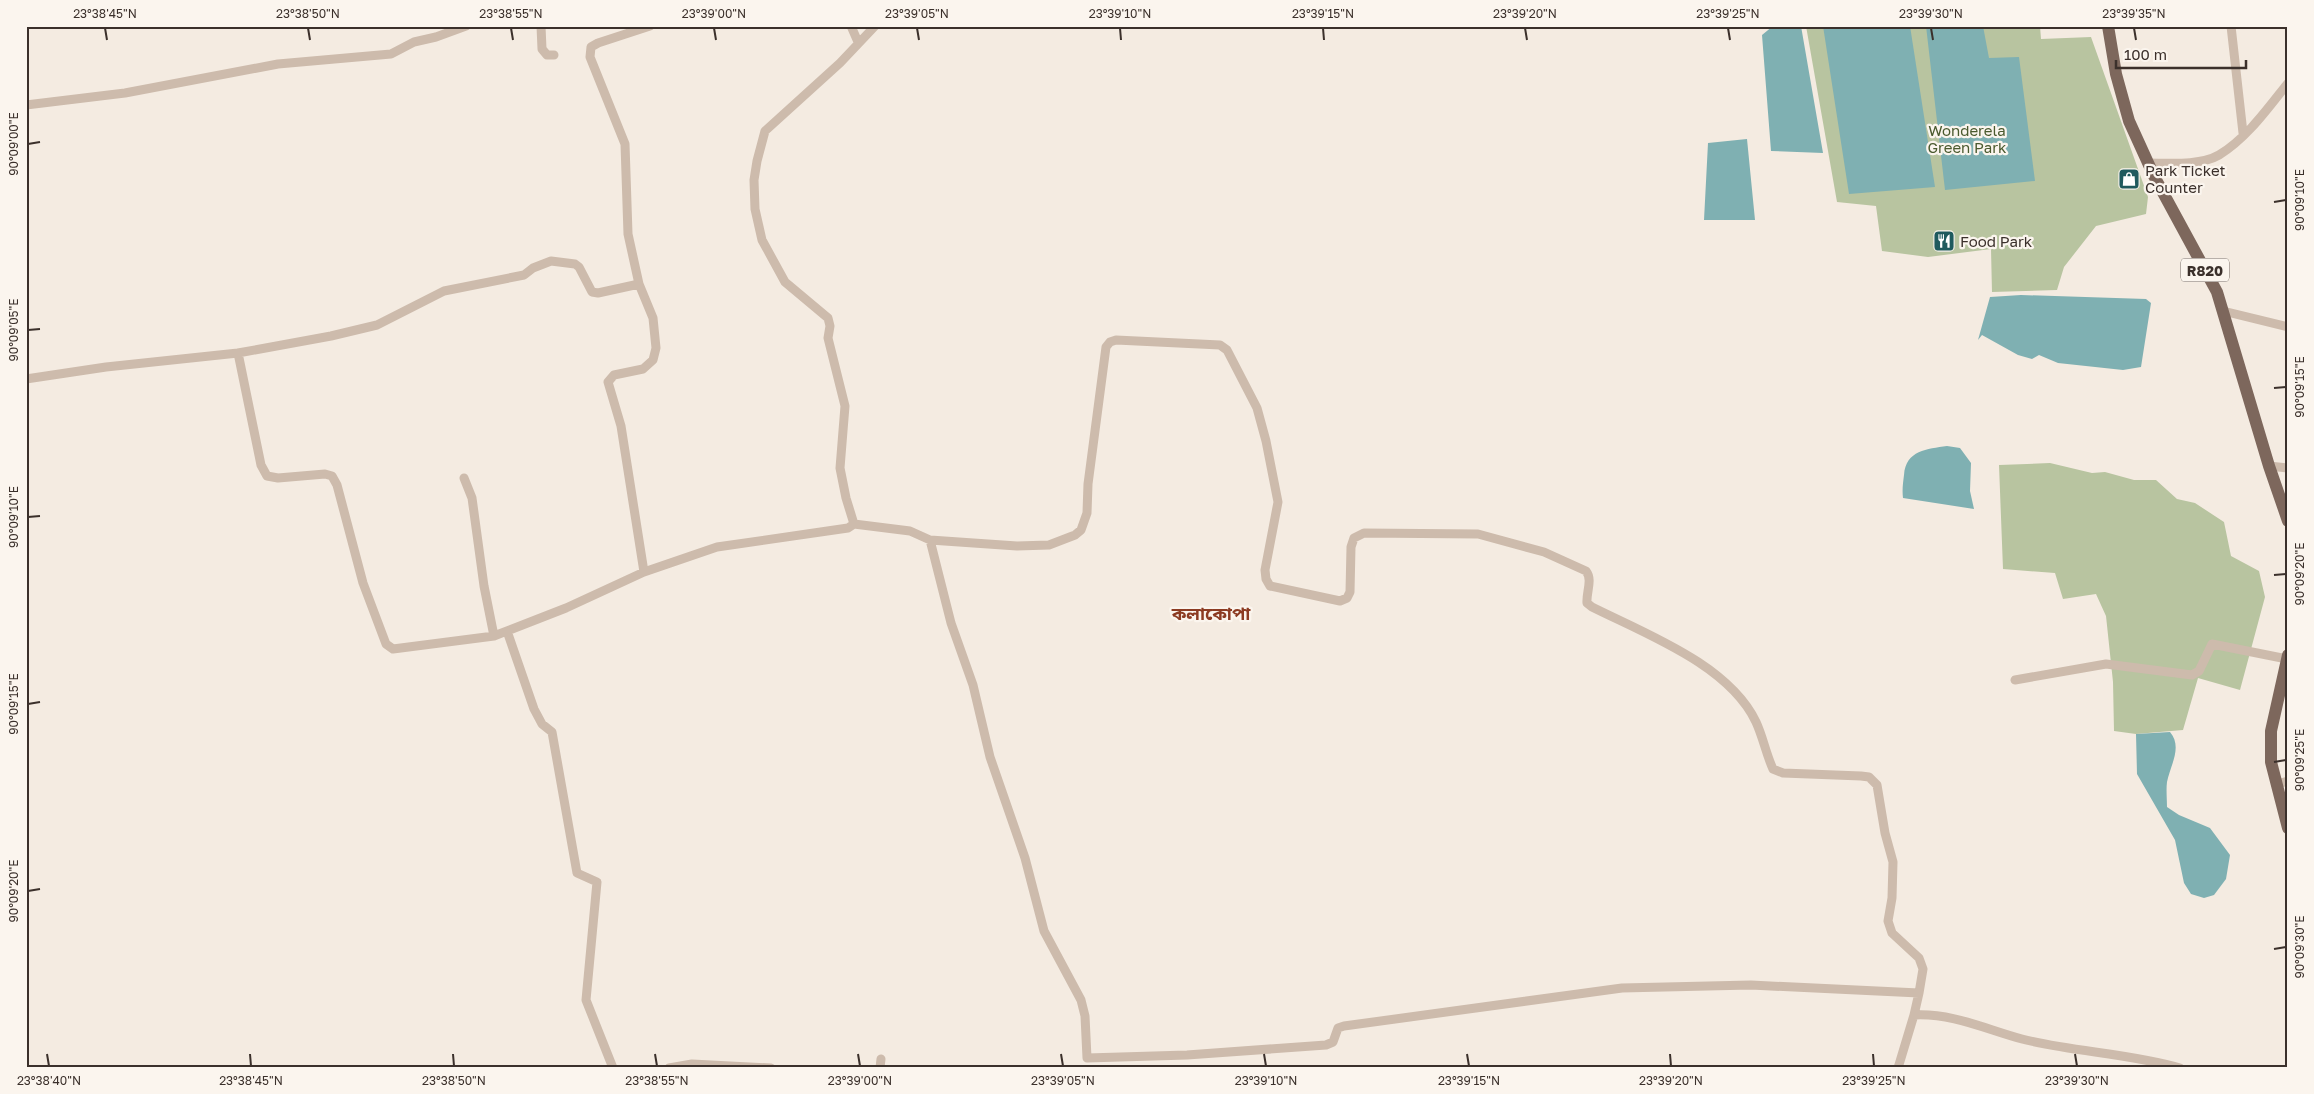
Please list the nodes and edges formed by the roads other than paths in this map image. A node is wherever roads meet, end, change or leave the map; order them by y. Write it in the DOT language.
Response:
graph roads {
  1 [pos="466,26"];
  2 [pos="541,26"];
  3 [pos="650,26"];
  4 [pos="852,26"];
  5 [pos="875,26"];
  6 [pos="2108,26"];
  7 [pos="2232,26"];
  8 [pos="858,42"];
  9 [pos="554,55"];
  10 [pos="2288,83"];
  11 [pos="26,105"];
  12 [pos="2244,134"];
  13 [pos="2147,163"];
  14 [pos="639,284"];
  15 [pos="2223,311"];
  16 [pos="2288,327"];
  17 [pos="238,353"];
  18 [pos="26,379"];
  19 [pos="2268,466"];
  20 [pos="2288,468"];
  21 [pos="464,478"];
  22 [pos="2288,520"];
  23 [pos="854,524"];
  24 [pos="930,540"];
  25 [pos="644,572"];
  26 [pos="507,631"];
  27 [pos="494,636"];
  28 [pos="2287,657"];
  29 [pos="2016,680"];
  30 [pos="2284,690"];
  31 [pos="2282,782"];
  32 [pos="2288,828"];
  33 [pos="1918,993"];
  34 [pos="1914,1015"];
  35 [pos="1087,1063"];
  36 [pos="613,1068"];
  37 [pos="669,1068"];
  38 [pos="771,1068"];
  39 [pos="1898,1068"];
  40 [pos="2180,1068"];
  1 -- 11 [label="street"];
  2 -- 9 [label="street"];
  3 -- 14 [label="street"];
  4 -- 8 [label="street"];
  5 -- 8 [label="street"];
  6 -- 13 [label="main road, R820"];
  7 -- 12 [label="street"];
  8 -- 23 [label="street"];
  10 -- 12 [label="street"];
  12 -- 13 [label="street"];
  13 -- 15 [label="main road, R820"];
  14 -- 17 [label="street"];
  14 -- 25 [label="street"];
  15 -- 16 [label="street"];
  15 -- 19 [label="main road, R820"];
  17 -- 18 [label="street"];
  17 -- 27 [label="street"];
  19 -- 20 [label="street"];
  19 -- 22 [label="main road, R820"];
  21 -- 27 [label="street"];
  23 -- 24 [label="street"];
  23 -- 25 [label="street"];
  24 -- 33 [label="street"];
  24 -- 35 [label="street"];
  25 -- 26 [label="street"];
  26 -- 27 [label="street"];
  26 -- 36 [label="street"];
  28 -- 29 [label="street"];
  28 -- 30 [label="main road"];
  30 -- 31 [label="main road"];
  31 -- 32 [label="main road"];
  33 -- 34 [label="street"];
  33 -- 35 [label="street"];
  34 -- 39 [label="street"];
  34 -- 40 [label="street"];
  37 -- 38 [label="street"];
}
